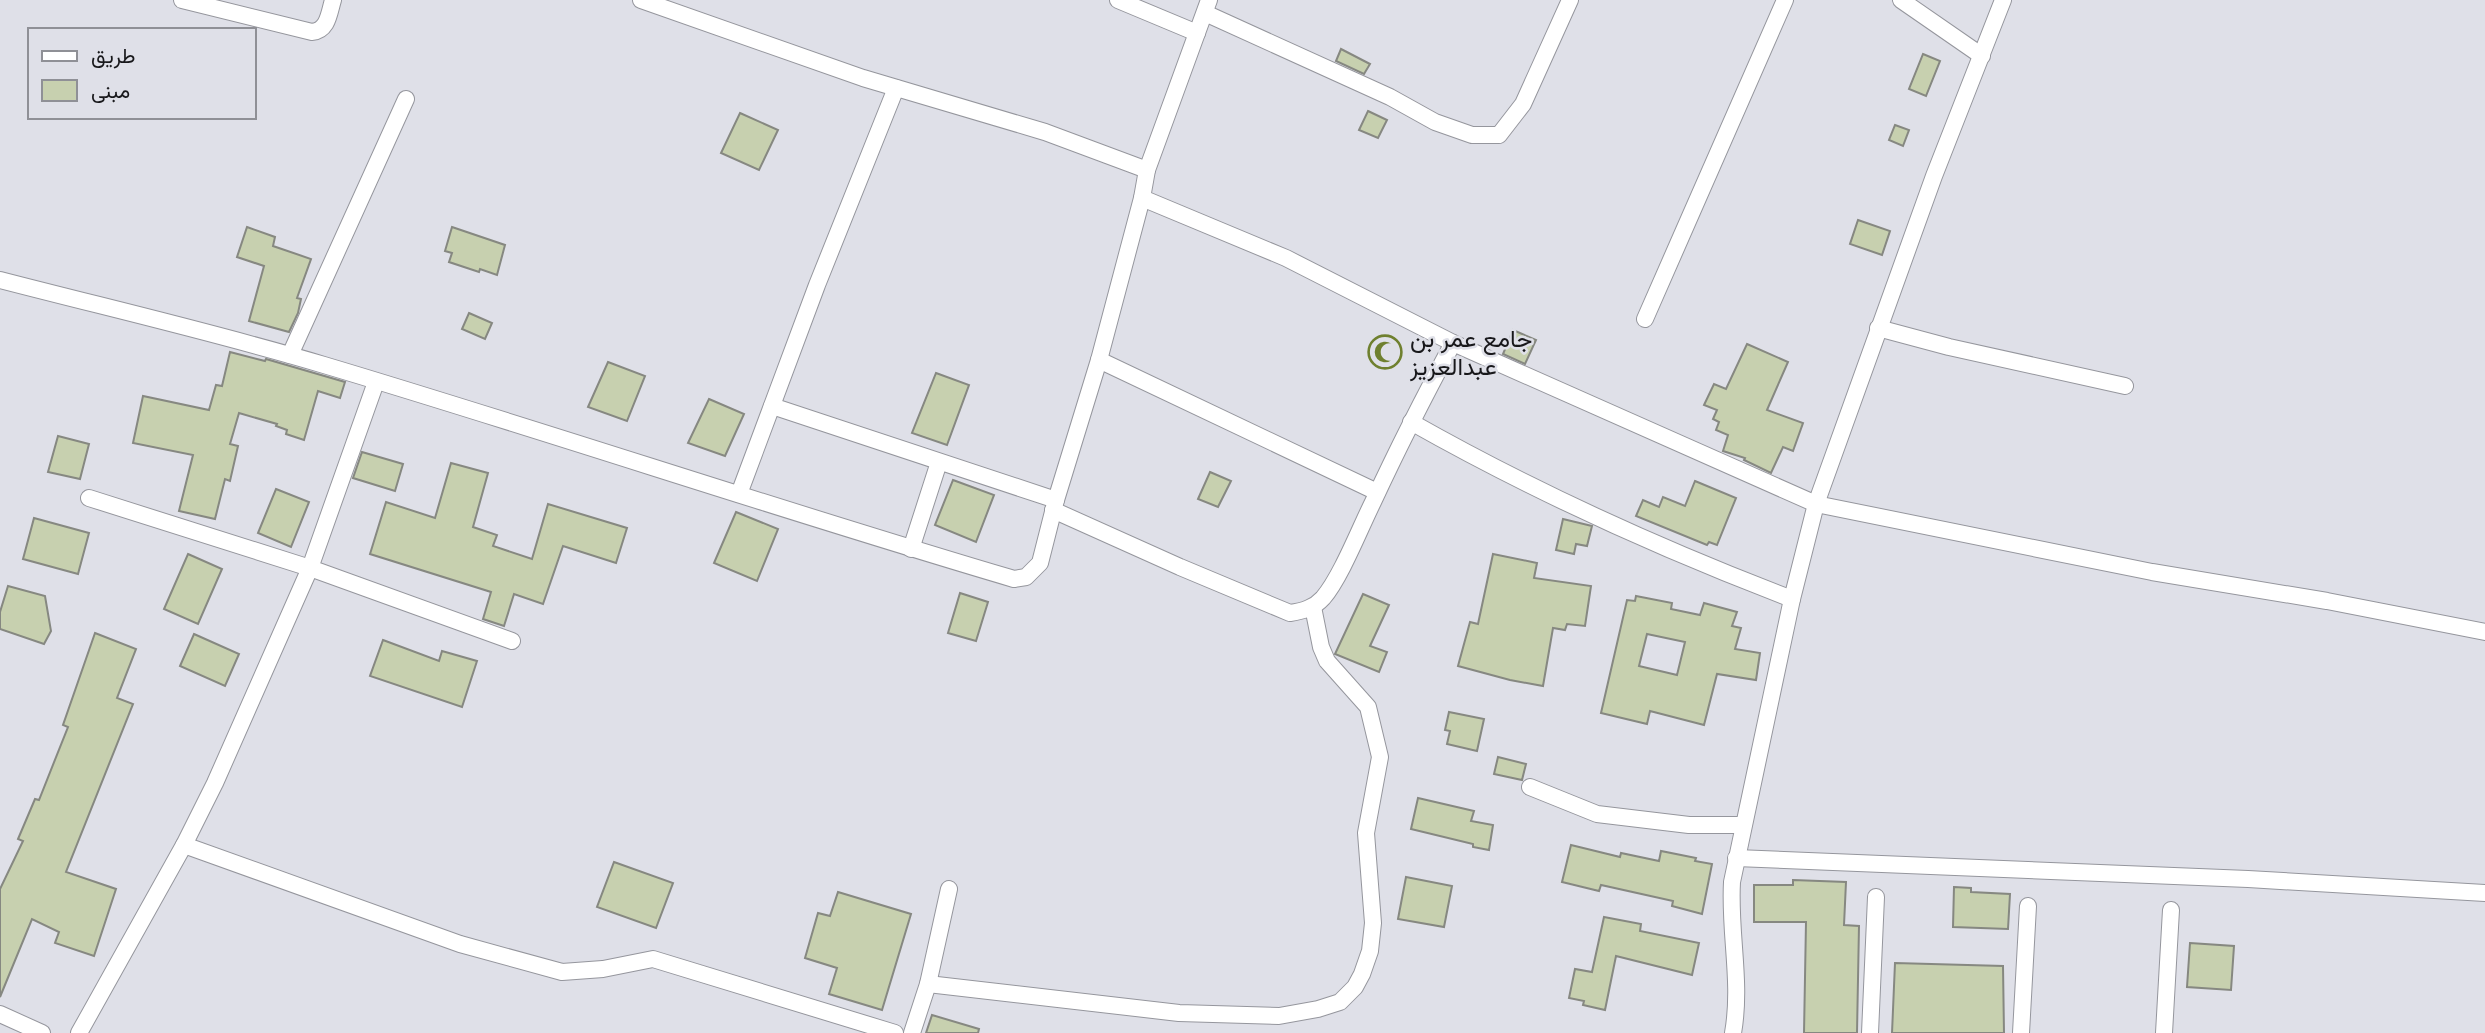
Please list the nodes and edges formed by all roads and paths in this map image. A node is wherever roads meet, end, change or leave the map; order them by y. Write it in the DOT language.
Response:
graph roads {
  1 [pos="182,0"];
  2 [pos="333,0"];
  3 [pos="641,0"];
  4 [pos="1118,0"];
  5 [pos="1570,0"];
  6 [pos="1785,0"];
  7 [pos="1901,0"];
  8 [pos="2003,0"];
  9 [pos="1207,7"];
  10 [pos="1197,33"];
  11 [pos="1982,56"];
  12 [pos="896,88"];
  13 [pos="406,99"];
  14 [pos="1147,170"];
  15 [pos="1142,198"];
  16 [pos="0,280"];
  17 [pos="1645,319"];
  18 [pos="1878,328"];
  19 [pos="1452,342"];
  20 [pos="290,355"];
  21 [pos="1099,360"];
  22 [pos="376,382"];
  23 [pos="2125,386"];
  24 [pos="772,406"];
  25 [pos="1411,422"];
  26 [pos="939,461"];
  27 [pos="1377,492"];
  28 [pos="739,494"];
  29 [pos="89,498"];
  30 [pos="1055,505"];
  31 [pos="1816,505"];
  32 [pos="911,549"];
  33 [pos="310,568"];
  34 [pos="1792,599"];
  35 [pos="1313,607"];
  36 [pos="2485,632"];
  37 [pos="512,640"];
  38 [pos="1530,787"];
  39 [pos="1743,825"];
  40 [pos="184,845"];
  41 [pos="1736,858"];
  42 [pos="949,889"];
  43 [pos="2485,893"];
  44 [pos="1876,897"];
  45 [pos="2028,906"];
  46 [pos="2171,910"];
  47 [pos="928,984"];
  48 [pos="0,1014"];
  49 [pos="43,1033"];
  50 [pos="79,1033"];
  51 [pos="895,1033"];
  52 [pos="912,1033"];
  53 [pos="1733,1033"];
  54 [pos="1870,1033"];
  55 [pos="2021,1033"];
  56 [pos="2164,1033"];
  1 -- 2 [label="street"];
  3 -- 12 [label="street"];
  4 -- 10 [label="street"];
  5 -- 9 [label="street"];
  6 -- 17 [label="street"];
  7 -- 11 [label="street"];
  8 -- 11 [label="street"];
  9 -- 10 [label="street"];
  10 -- 14 [label="street"];
  11 -- 18 [label="street"];
  12 -- 14 [label="street"];
  12 -- 24 [label="street"];
  13 -- 20 [label="street"];
  14 -- 15 [label="street"];
  15 -- 19 [label="street"];
  15 -- 21 [label="street"];
  16 -- 20 [label="street"];
  18 -- 23 [label="street"];
  18 -- 31 [label="street"];
  19 -- 25 [label="street"];
  19 -- 31 [label="street"];
  20 -- 22 [label="street"];
  21 -- 27 [label="street"];
  21 -- 30 [label="street"];
  22 -- 28 [label="street"];
  22 -- 33 [label="street"];
  24 -- 26 [label="street"];
  24 -- 28 [label="street"];
  25 -- 27 [label="street"];
  25 -- 34 [label="street"];
  26 -- 30 [label="street"];
  26 -- 32 [label="street"];
  27 -- 35 [label="street"];
  28 -- 32 [label="street"];
  29 -- 33 [label="street"];
  30 -- 32 [label="street"];
  30 -- 35 [label="street"];
  31 -- 34 [label="street"];
  31 -- 36 [label="street"];
  33 -- 37 [label="street"];
  33 -- 40 [label="street"];
  34 -- 39 [label="street"];
  35 -- 47 [label="street"];
  38 -- 39 [label="street"];
  39 -- 41 [label="street"];
  40 -- 50 [label="street"];
  40 -- 51 [label="street"];
  41 -- 43 [label="street"];
  41 -- 53 [label="street"];
  42 -- 47 [label="street"];
  44 -- 54 [label="street"];
  45 -- 55 [label="street"];
  46 -- 56 [label="street"];
  47 -- 52 [label="street"];
  48 -- 49 [label="street"];
}
